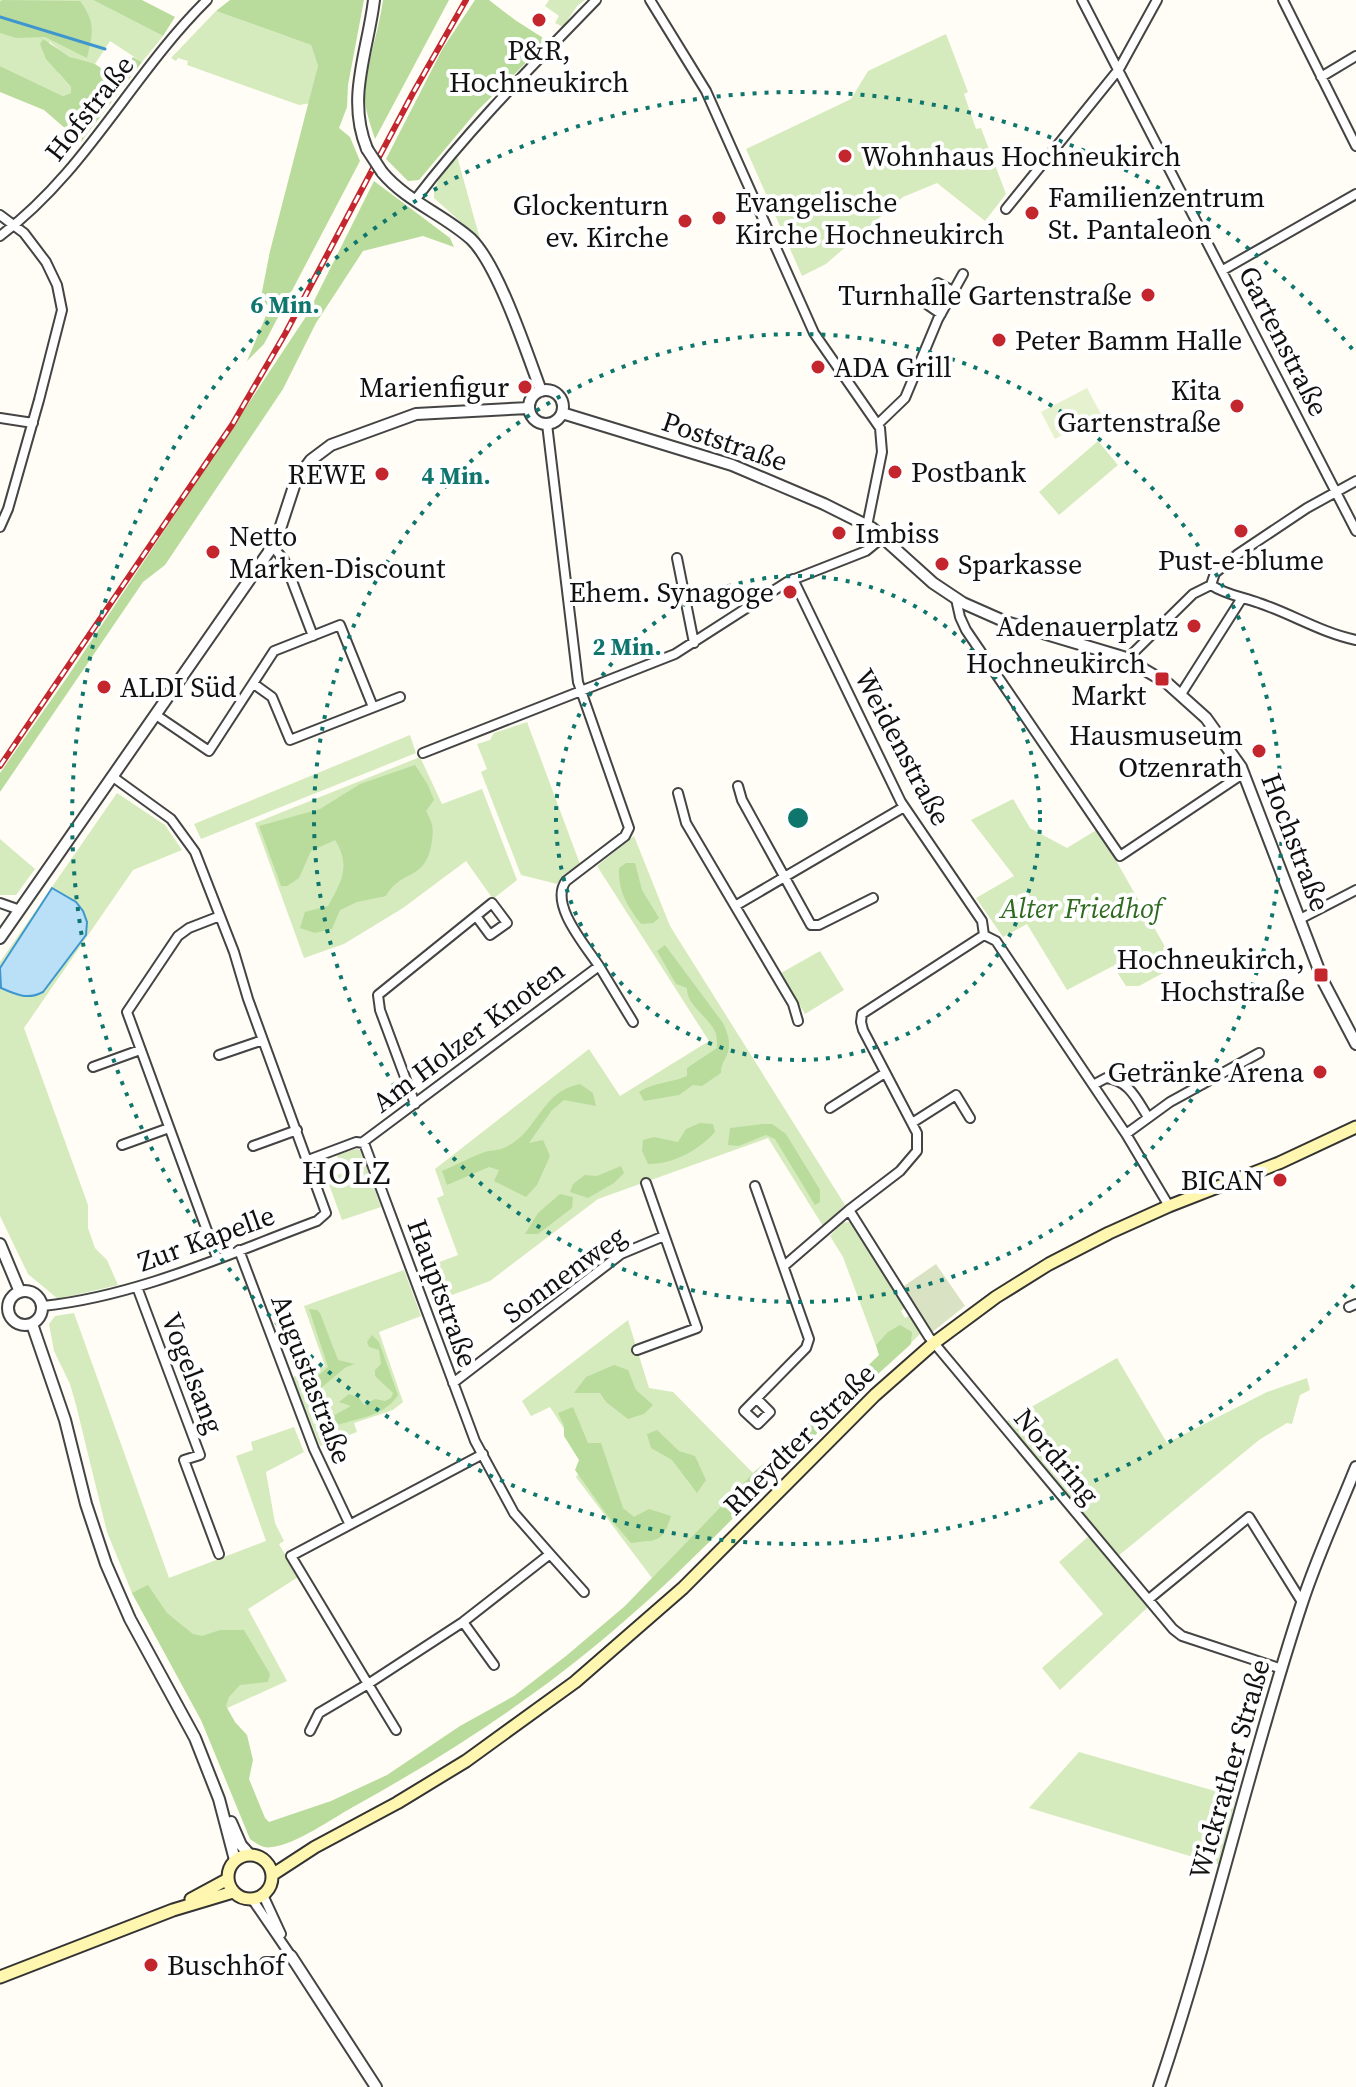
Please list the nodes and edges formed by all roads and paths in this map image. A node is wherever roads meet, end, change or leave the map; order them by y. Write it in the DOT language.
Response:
graph roads {
  1 [pos="207,0"];
  2 [pos="374,0"];
  3 [pos="596,0"];
  4 [pos="650,0"];
  5 [pos="1082,0"];
  6 [pos="1157,0"];
  7 [pos="1283,0"];
  8 [pos="1356,56"];
  9 [pos="1119,69"];
  10 [pos="1321,77"];
  11 [pos="1356,146"];
  12 [pos="1356,194"];
  13 [pos="415,200"];
  14 [pos="1006,209"];
  15 [pos="0,215"];
  16 [pos="15,225"];
  17 [pos="0,236"];
  18 [pos="1223,270"];
  19 [pos="963,274"];
  20 [pos="953,291"];
  21 [pos="941,314"];
  22 [pos="541,391"];
  23 [pos="529,408"];
  24 [pos="562,413"];
  25 [pos="0,418"];
  26 [pos="33,423"];
  27 [pos="547,424"];
  28 [pos="878,424"];
  29 [pos="1356,481"];
  30 [pos="1336,491"];
  31 [pos="867,526"];
  32 [pos="0,527"];
  33 [pos="1356,531"];
  34 [pos="882,538"];
  35 [pos="272,546"];
  36 [pos="677,558"];
  37 [pos="793,579"];
  38 [pos="1211,585"];
  39 [pos="1242,598"];
  40 [pos="956,599"];
  41 [pos="313,636"];
  42 [pos="1356,640"];
  43 [pos="694,643"];
  44 [pos="1127,659"];
  45 [pos="254,684"];
  46 [pos="580,692"];
  47 [pos="1181,694"];
  48 [pos="400,697"];
  49 [pos="373,707"];
  50 [pos="156,715"];
  51 [pos="423,753"];
  52 [pos="1244,773"];
  53 [pos="113,777"];
  54 [pos="738,786"];
  55 [pos="678,793"];
  56 [pos="904,807"];
  57 [pos="785,878"];
  58 [pos="1356,890"];
  59 [pos="873,898"];
  60 [pos="0,903"];
  61 [pos="735,906"];
  62 [pos="20,910"];
  63 [pos="220,916"];
  64 [pos="476,916"];
  65 [pos="1300,919"];
  66 [pos="984,935"];
  67 [pos="0,938"];
  68 [pos="599,966"];
  69 [pos="798,1021"];
  70 [pos="633,1022"];
  71 [pos="263,1040"];
  72 [pos="1356,1044"];
  73 [pos="140,1050"];
  74 [pos="1259,1053"];
  75 [pos="219,1055"];
  76 [pos="93,1067"];
  77 [pos="885,1073"];
  78 [pos="1093,1085"];
  79 [pos="415,1104"];
  80 [pos="830,1108"];
  81 [pos="1148,1117"];
  82 [pos="970,1118"];
  83 [pos="912,1123"];
  84 [pos="1356,1127"];
  85 [pos="169,1128"];
  86 [pos="297,1130"];
  87 [pos="1126,1134"];
  88 [pos="363,1142"];
  89 [pos="122,1145"];
  90 [pos="253,1146"];
  91 [pos="308,1160"];
  92 [pos="646,1183"];
  93 [pos="755,1186"];
  94 [pos="1169,1206"];
  95 [pos="849,1210"];
  96 [pos="664,1236"];
  97 [pos="0,1244"];
  98 [pos="239,1250"];
  99 [pos="217,1258"];
  100 [pos="784,1266"];
  101 [pos="137,1287"];
  102 [pos="20,1292"];
  103 [pos="43,1306"];
  104 [pos="32,1324"];
  105 [pos="934,1343"];
  106 [pos="637,1350"];
  107 [pos="453,1383"];
  108 [pos="757,1399"];
  109 [pos="483,1454"];
  110 [pos="1356,1467"];
  111 [pos="349,1523"];
  112 [pos="219,1554"];
  113 [pos="550,1554"];
  114 [pos="584,1592"];
  115 [pos="1149,1599"];
  116 [pos="1302,1602"];
  117 [pos="463,1622"];
  118 [pos="494,1665"];
  119 [pos="1282,1669"];
  120 [pos="368,1684"];
  121 [pos="396,1730"];
  122 [pos="310,1731"];
  123 [pos="219,1799"];
  124 [pos="315,1847"];
  125 [pos="250,1855"];
  126 [pos="235,1860"];
  127 [pos="266,1862"];
  128 [pos="272,1875"];
  129 [pos="228,1879"];
  130 [pos="233,1892"];
  131 [pos="258,1897"];
  132 [pos="173,1910"];
  133 [pos="291,1956"];
  134 [pos="265,1962"];
  135 [pos="0,1977"];
  136 [pos="376,2087"];
  137 [pos="1159,2087"];
  1 -- 16 [label="street, Hofstraße"];
  2 -- 13 [label="street, bridge"];
  3 -- 13 [label="street"];
  4 -- 28 [label="street"];
  5 -- 9 [label="street, Gartenstraße"];
  6 -- 9 [label="street"];
  7 -- 10 [label="street"];
  8 -- 10 [label="street"];
  9 -- 14 [label="street"];
  9 -- 18 [label="street, Gartenstraße"];
  10 -- 11 [label="street"];
  12 -- 18 [label="street"];
  13 -- 22 [label="street"];
  15 -- 16 [label="street"];
  16 -- 17 [label="street, Hofstraße"];
  16 -- 26 [label="street"];
  18 -- 30 [label="street, Gartenstraße"];
  19 -- 20 [label="street"];
  20 -- 21 [label="street"];
  20 -- 21 [label="street"];
  21 -- 28 [label="street"];
  22 -- 23 [label="street"];
  22 -- 24 [label="street"];
  23 -- 27 [label="street"];
  23 -- 35 [label="street"];
  24 -- 27 [label="street"];
  24 -- 31 [label="street, Poststraße"];
  25 -- 26 [label="street"];
  26 -- 32 [label="street"];
  27 -- 46 [label="street"];
  28 -- 31 [label="street"];
  29 -- 30 [label="street"];
  30 -- 33 [label="street, Gartenstraße"];
  30 -- 38 [label="street"];
  31 -- 34 [label="street, Hochstraße"];
  34 -- 37 [label="street"];
  34 -- 40 [label="street, Hochstraße"];
  35 -- 41 [label="street"];
  35 -- 50 [label="street"];
  36 -- 43 [label="street"];
  37 -- 43 [label="street"];
  37 -- 56 [label="street, Weidenstraße"];
  38 -- 39 [label="street"];
  38 -- 44 [label="street"];
  39 -- 42 [label="street"];
  39 -- 47 [label="street"];
  40 -- 44 [label="street, Hochstraße"];
  40 -- 52 [label="street"];
  41 -- 45 [label="street"];
  41 -- 49 [label="street"];
  43 -- 46 [label="street"];
  44 -- 47 [label="street, Hochstraße"];
  45 -- 49 [label="street"];
  45 -- 50 [label="street"];
  46 -- 51 [label="street"];
  46 -- 68 [label="street, Am Holzer Knoten"];
  47 -- 52 [label="street, Hochstraße"];
  48 -- 49 [label="street"];
  50 -- 53 [label="street"];
  52 -- 65 [label="street, Hochstraße"];
  53 -- 62 [label="street"];
  53 -- 63 [label="street"];
  54 -- 57 [label="street"];
  55 -- 61 [label="street"];
  56 -- 57 [label="street"];
  56 -- 66 [label="street, Weidenstraße"];
  57 -- 59 [label="street"];
  57 -- 61 [label="street"];
  58 -- 65 [label="street"];
  60 -- 62 [label="street"];
  61 -- 69 [label="street"];
  62 -- 67 [label="street"];
  63 -- 71 [label="street"];
  63 -- 73 [label="street"];
  64 -- 79 [label="street"];
  65 -- 72 [label="street, Hochstraße"];
  66 -- 77 [label="street"];
  66 -- 78 [label="street, Weidenstraße"];
  68 -- 70 [label="street, Am Holzer Knoten"];
  68 -- 79 [label="street, Am Holzer Knoten"];
  71 -- 75 [label="street"];
  71 -- 86 [label="street"];
  73 -- 76 [label="street"];
  73 -- 85 [label="street"];
  74 -- 81 [label="street"];
  77 -- 80 [label="street"];
  77 -- 83 [label="street"];
  78 -- 81 [label="street"];
  78 -- 87 [label="street, Weidenstraße"];
  79 -- 88 [label="street, Am Holzer Knoten"];
  81 -- 87 [label="street"];
  82 -- 83 [label="street"];
  83 -- 95 [label="street"];
  84 -- 94 [label="main road, Rheydter Straße"];
  85 -- 89 [label="street"];
  85 -- 99 [label="street"];
  86 -- 90 [label="street"];
  86 -- 91 [label="street"];
  87 -- 94 [label="street, Weidenstraße"];
  88 -- 91 [label="street"];
  88 -- 107 [label="street, Hauptstraße"];
  91 -- 98 [label="street, Zur Kapelle"];
  92 -- 96 [label="street, Sonnenweg"];
  93 -- 100 [label="street"];
  94 -- 105 [label="main road, Rheydter Straße"];
  95 -- 100 [label="street"];
  95 -- 105 [label="street, Nordring"];
  96 -- 106 [label="street, Sonnenweg"];
  96 -- 107 [label="street, Sonnenweg"];
  97 -- 102 [label="street"];
  98 -- 99 [label="street, Zur Kapelle"];
  98 -- 111 [label="street, Augustastraße"];
  99 -- 101 [label="street, Zur Kapelle"];
  100 -- 108 [label="street"];
  101 -- 103 [label="street, Zur Kapelle"];
  101 -- 112 [label="street, Vogelsang"];
  102 -- 103 [label="street"];
  102 -- 104 [label="street"];
  103 -- 104 [label="street"];
  104 -- 123 [label="street"];
  105 -- 115 [label="street, Nordring"];
  105 -- 124 [label="main road, Rheydter Straße"];
  107 -- 109 [label="street, Hauptstraße"];
  109 -- 111 [label="street"];
  109 -- 113 [label="street, Hauptstraße"];
  110 -- 116 [label="street, Wickrather Straße"];
  111 -- 120 [label="street"];
  113 -- 114 [label="street, Hauptstraße"];
  113 -- 117 [label="street"];
  115 -- 116 [label="street"];
  115 -- 119 [label="street, Nordring"];
  116 -- 119 [label="street, Wickrather Straße"];
  117 -- 118 [label="street"];
  117 -- 120 [label="street"];
  119 -- 137 [label="street, Wickrather Straße"];
  120 -- 121 [label="street"];
  120 -- 122 [label="street"];
  123 -- 125 [label="street"];
  123 -- 126 [label="street"];
  124 -- 127 [label="main road, Rheydter Straße"];
  124 -- 128 [label="main road, Rheydter Straße"];
  125 -- 126 [label="main road"];
  125 -- 127 [label="main road"];
  126 -- 129 [label="main road"];
  127 -- 128 [label="main road"];
  128 -- 131 [label="main road"];
  129 -- 130 [label="main road"];
  129 -- 132 [label="main road"];
  130 -- 131 [label="main road"];
  130 -- 132 [label="main road"];
  131 -- 133 [label="street"];
  132 -- 135 [label="main road"];
  133 -- 134 [label="street"];
  133 -- 136 [label="street"];
}
